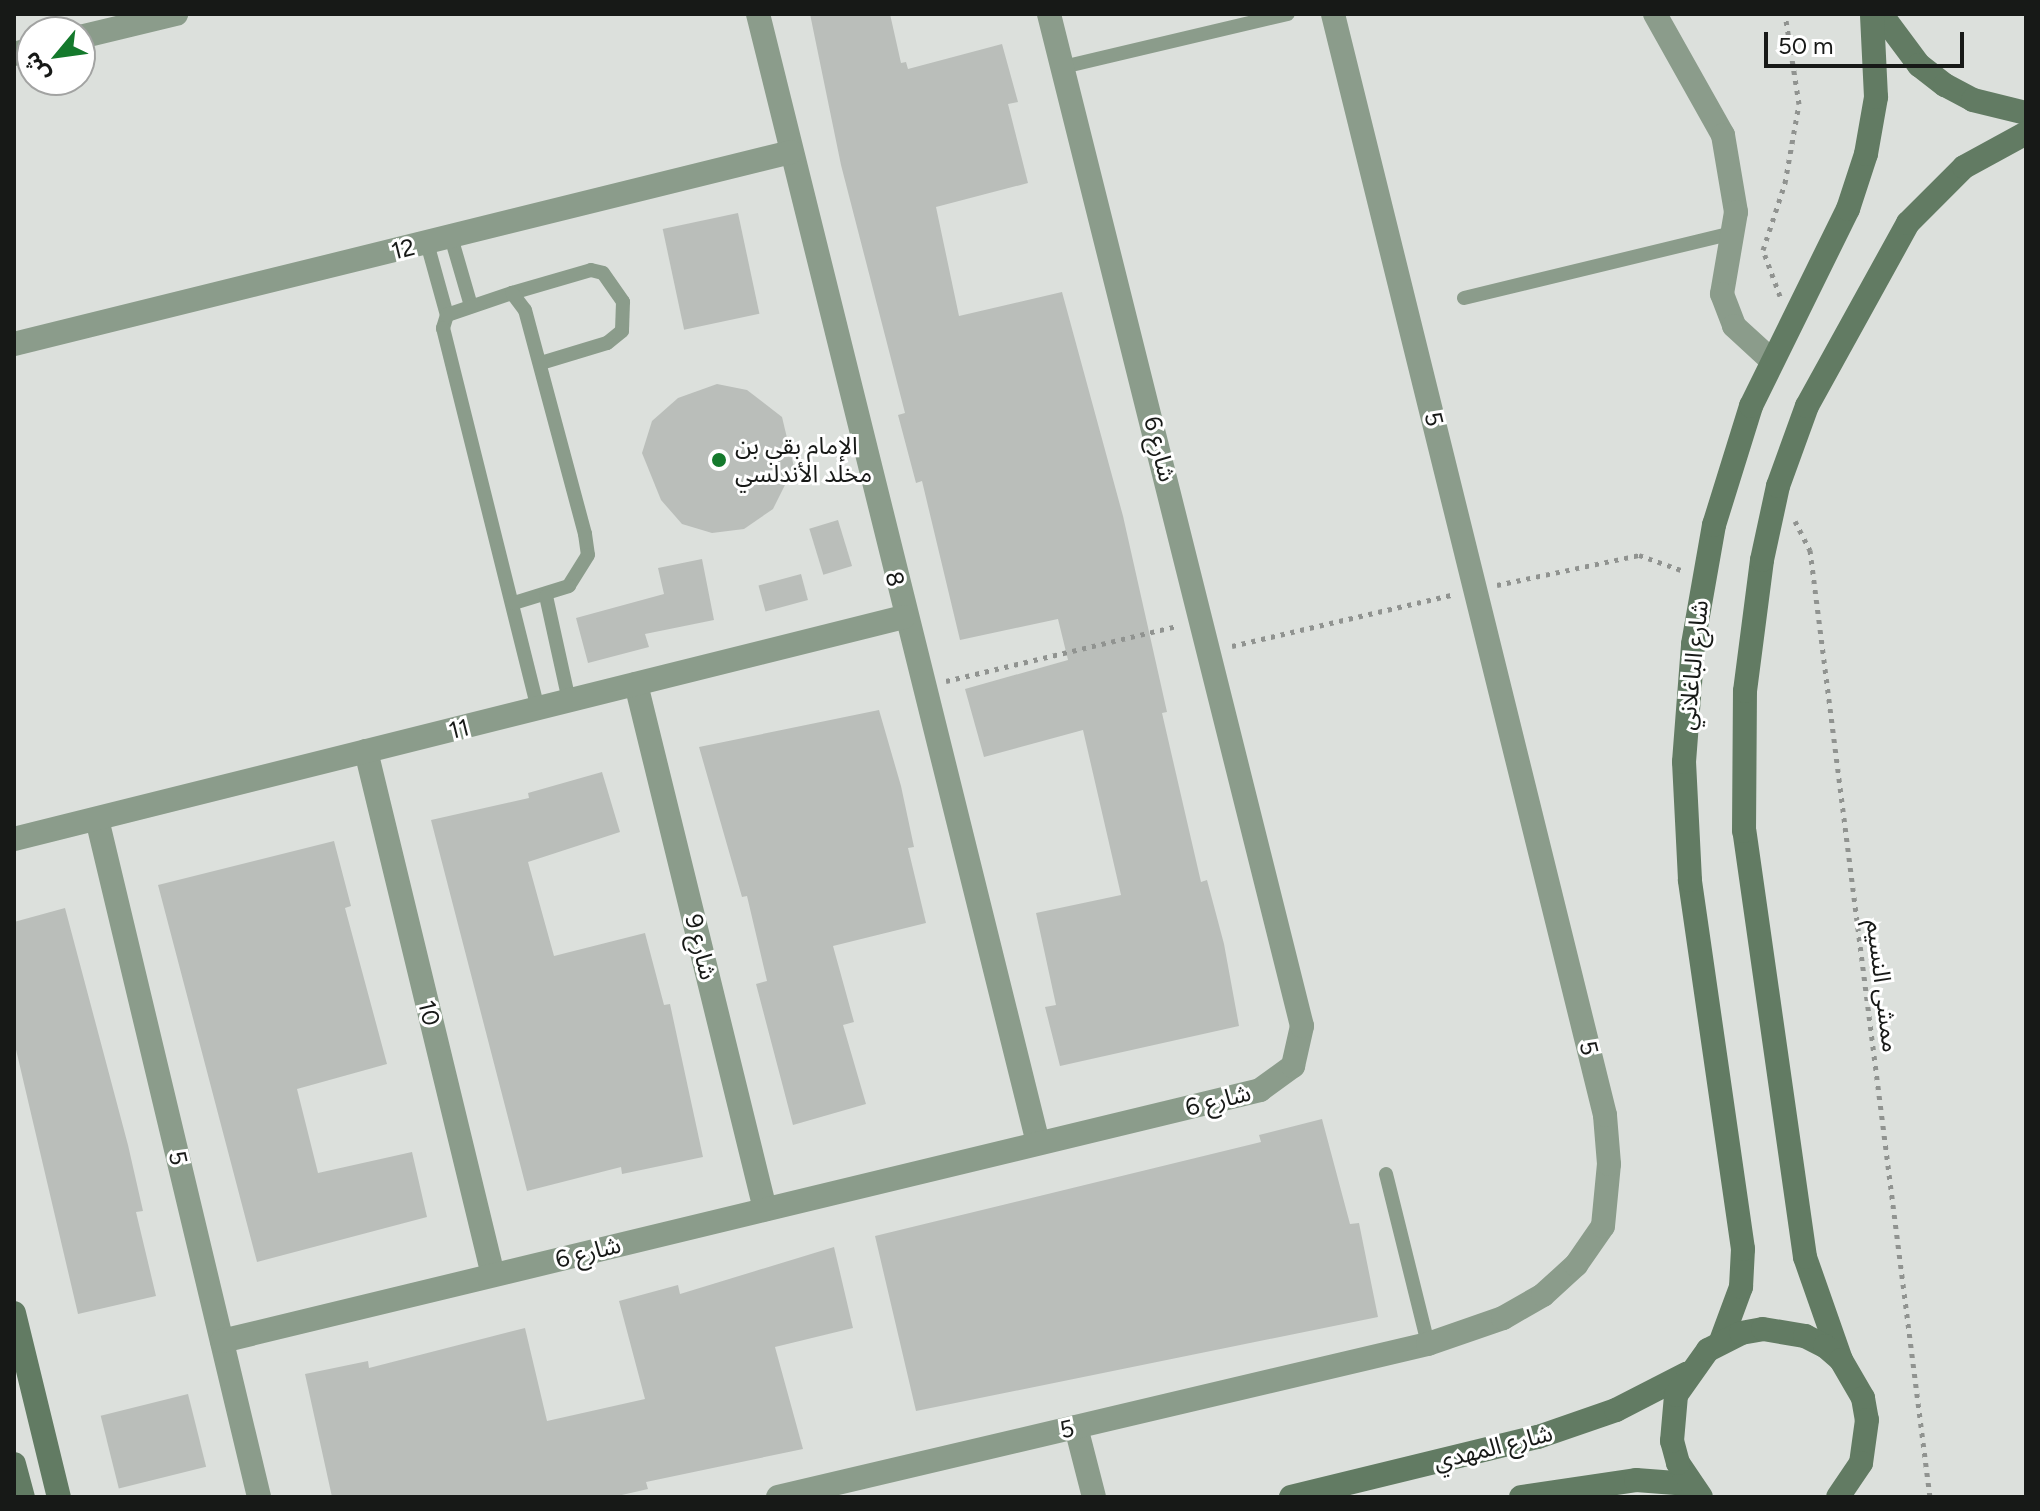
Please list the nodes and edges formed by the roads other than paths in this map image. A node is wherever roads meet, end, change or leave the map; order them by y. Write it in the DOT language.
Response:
graph roads {
  1 [pos="176,14"];
  2 [pos="758,14"];
  3 [pos="1049,14"];
  4 [pos="1288,14"];
  5 [pos="1333,14"];
  6 [pos="1655,14"];
  7 [pos="1872,14"];
  8 [pos="1881,14"];
  9 [pos="96,33"];
  10 [pos="1063,67"];
  11 [pos="2026,113"];
  12 [pos="2026,133"];
  13 [pos="791,152"];
  14 [pos="1733,233"];
  15 [pos="451,237"];
  16 [pos="427,243"];
  17 [pos="512,293"];
  18 [pos="1464,298"];
  19 [pos="471,306"];
  20 [pos="447,315"];
  21 [pos="14,344"];
  22 [pos="1770,359"];
  23 [pos="541,363"];
  24 [pos="546,596"];
  25 [pos="514,603"];
  26 [pos="904,617"];
  27 [pos="636,684"];
  28 [pos="569,701"];
  29 [pos="538,710"];
  30 [pos="366,751"];
  31 [pos="97,819"];
  32 [pos="14,839"];
  33 [pos="1038,1143"];
  34 [pos="1386,1174"];
  35 [pos="765,1209"];
  36 [pos="493,1275"];
  37 [pos="14,1313"];
  38 [pos="222,1341"];
  39 [pos="1721,1341"];
  40 [pos="1428,1344"];
  41 [pos="1841,1360"];
  42 [pos="1686,1374"];
  43 [pos="1076,1427"];
  44 [pos="14,1464"];
  45 [pos="1695,1490"];
  46 [pos="1842,1492"];
  47 [pos="23,1497"];
  48 [pos="59,1497"];
  49 [pos="259,1497"];
  50 [pos="778,1497"];
  51 [pos="1094,1497"];
  52 [pos="1291,1497"];
  53 [pos="1521,1497"];
  1 -- 9 [label="street"];
  2 -- 13 [label="street, 8"];
  3 -- 10 [label="street, شارع 6"];
  4 -- 10 [label="lane"];
  5 -- 40 [label="street, 5"];
  6 -- 14 [label="street"];
  7 -- 22 [label="street, شارع الباغلاني"];
  8 -- 11 [label="street"];
  10 -- 33 [label="street, شارع 6"];
  12 -- 41 [label="street"];
  13 -- 15 [label="street, 12"];
  13 -- 26 [label="street, 8"];
  14 -- 18 [label="lane"];
  14 -- 22 [label="street"];
  15 -- 16 [label="street, 12"];
  15 -- 19 [label="lane"];
  16 -- 20 [label="lane"];
  16 -- 21 [label="street, 12"];
  17 -- 19 [label="lane"];
  17 -- 23 [label="lane"];
  17 -- 23 [label="lane"];
  19 -- 20 [label="lane"];
  20 -- 25 [label="lane"];
  22 -- 39 [label="street, شارع الباغلاني"];
  23 -- 24 [label="lane"];
  24 -- 25 [label="lane"];
  24 -- 28 [label="lane"];
  25 -- 29 [label="lane"];
  26 -- 27 [label="street, 11"];
  26 -- 33 [label="street, 8"];
  27 -- 28 [label="street, 11"];
  27 -- 35 [label="street, شارع 9"];
  28 -- 29 [label="street, 11"];
  29 -- 30 [label="street, 11"];
  30 -- 31 [label="street, 11"];
  30 -- 36 [label="street, 10"];
  31 -- 32 [label="street, 11"];
  31 -- 38 [label="street, 5"];
  33 -- 35 [label="street, شارع 6"];
  34 -- 40 [label="lane"];
  35 -- 36 [label="street, شارع 6"];
  36 -- 38 [label="street, شارع 6"];
  37 -- 48 [label="street"];
  38 -- 49 [label="street, 5"];
  39 -- 41 [label="street"];
  39 -- 42 [label="street"];
  40 -- 43 [label="street, 5"];
  41 -- 46 [label="street"];
  42 -- 45 [label="street"];
  42 -- 52 [label="street, شارع المهدي"];
  43 -- 50 [label="street, 5"];
  43 -- 51 [label="street"];
  44 -- 47 [label="street"];
  45 -- 53 [label="street"];
}
